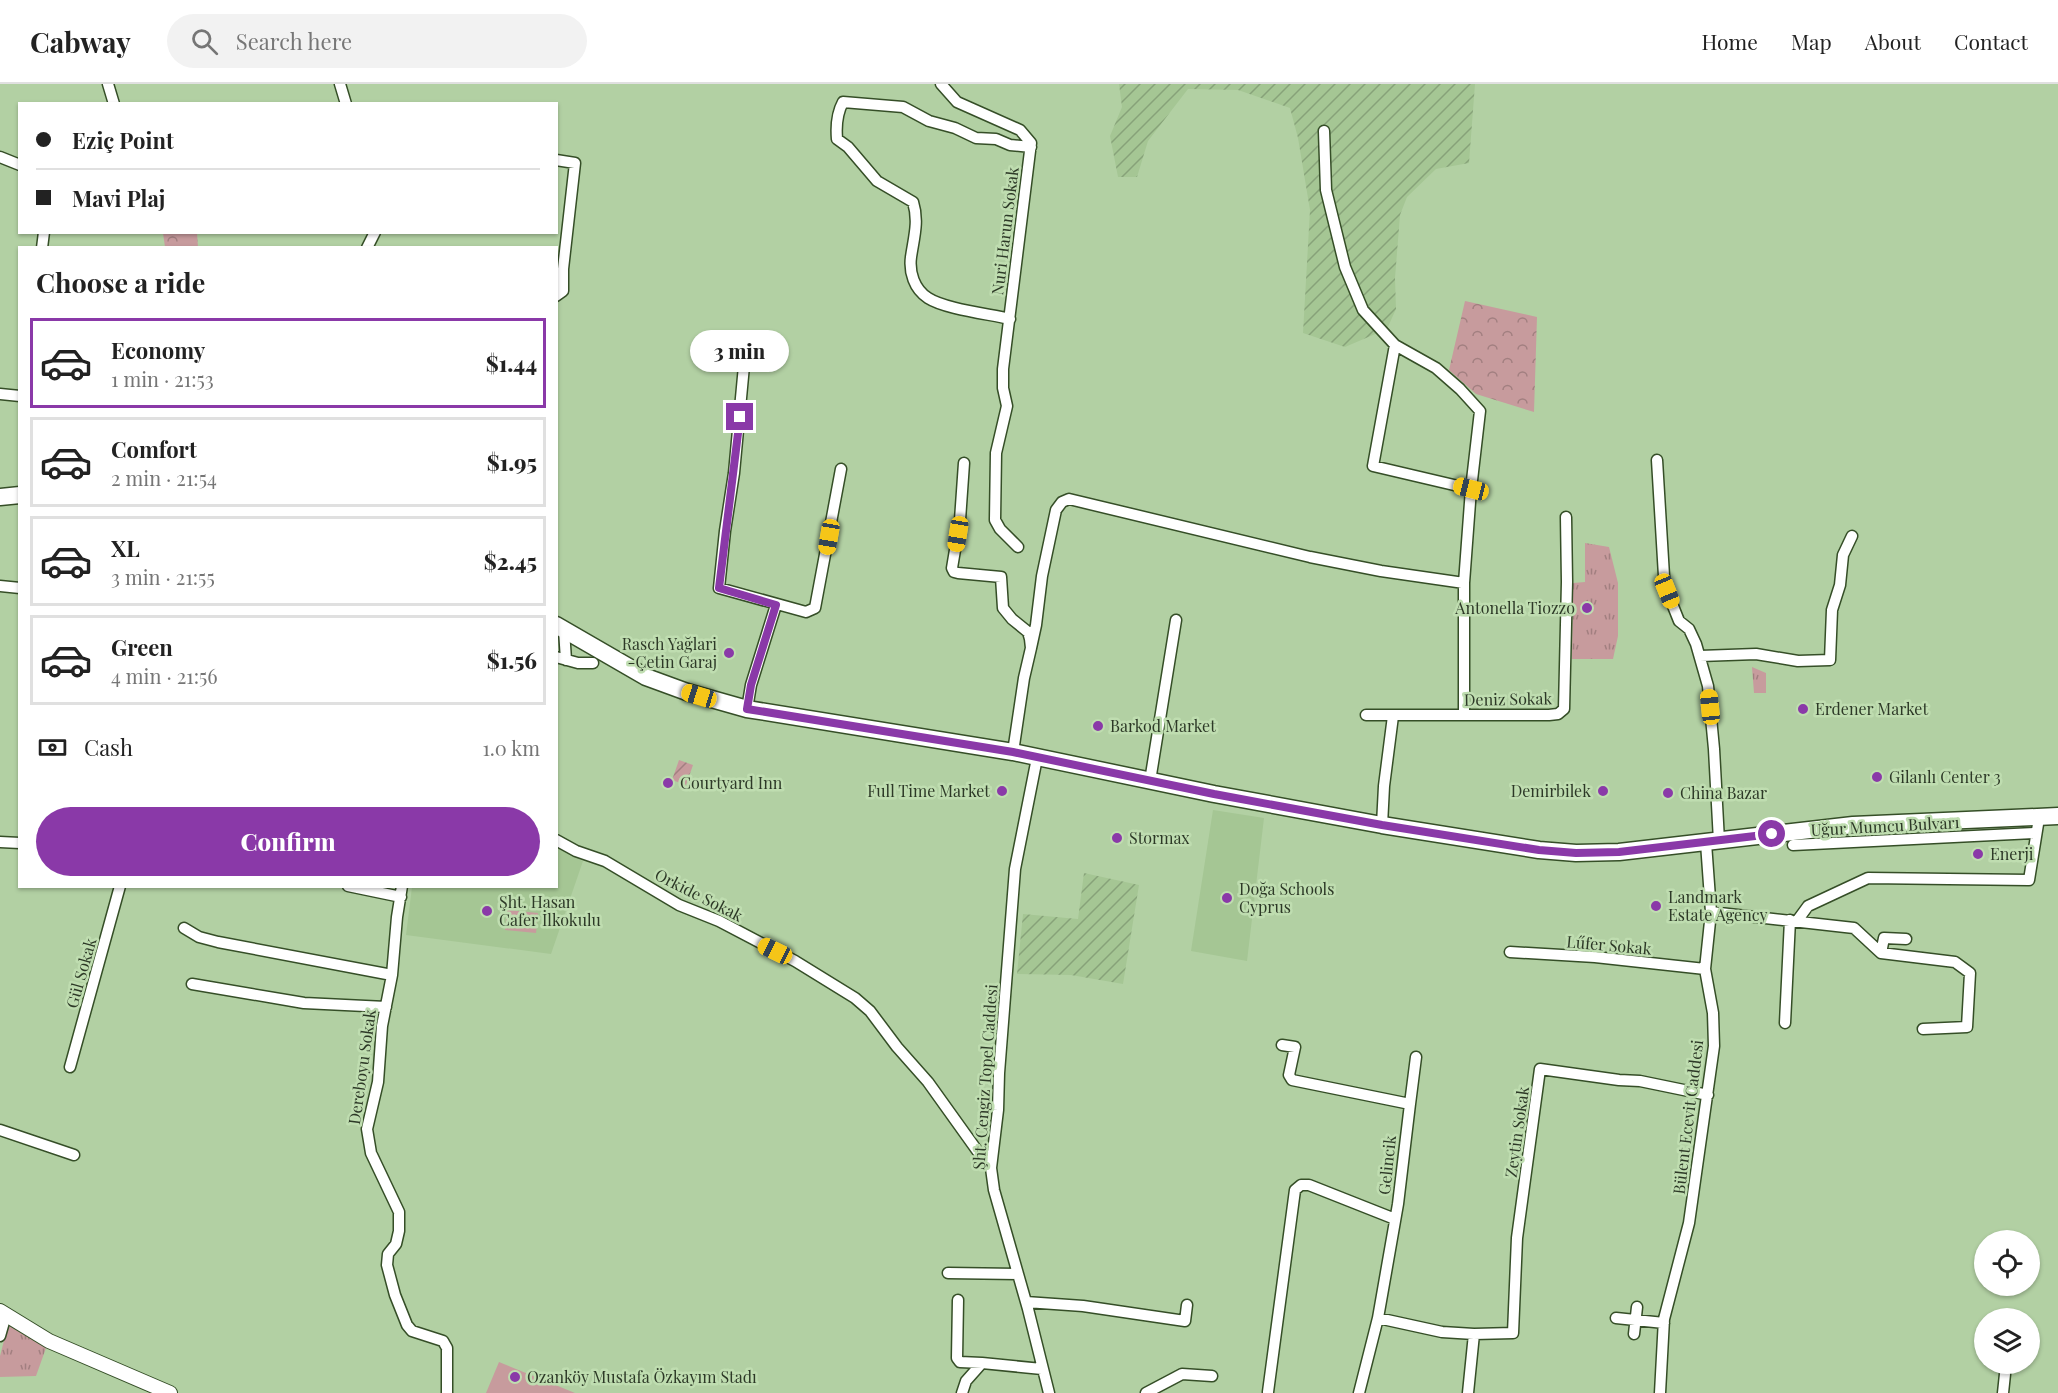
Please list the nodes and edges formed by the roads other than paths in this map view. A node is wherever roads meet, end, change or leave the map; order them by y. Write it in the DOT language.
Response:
graph roads {
  1 [pos="108,84"];
  2 [pos="340,84"];
  3 [pos="941,84"];
  4 [pos="113,102"];
  5 [pos="345,102"];
  6 [pos="1324,131"];
  7 [pos="1031,147"];
  8 [pos="0,157"];
  9 [pos="558,160"];
  10 [pos="18,164"];
  11 [pos="558,295"];
  12 [pos="1010,319"];
  13 [pos="1395,345"];
  14 [pos="745,355"];
  15 [pos="0,394"];
  16 [pos="18,396"];
  17 [pos="1657,460"];
  18 [pos="964,463"];
  19 [pos="841,469"];
  20 [pos="1471,489"];
  21 [pos="18,495"];
  22 [pos="0,497"];
  23 [pos="1566,517"];
  24 [pos="1852,536"];
  25 [pos="1018,548"];
  26 [pos="1464,583"];
  27 [pos="0,586"];
  28 [pos="18,588"];
  29 [pos="776,605"];
  30 [pos="1176,620"];
  31 [pos="560,628"];
  32 [pos="1031,648"];
  33 [pos="1700,656"];
  34 [pos="561,658"];
  35 [pos="592,663"];
  36 [pos="747,709"];
  37 [pos="1366,715"];
  38 [pos="1464,715"];
  39 [pos="1394,716"];
  40 [pos="1013,752"];
  41 [pos="1037,758"];
  42 [pos="1150,781"];
  43 [pos="2058,816"];
  44 [pos="1382,825"];
  45 [pos="2037,825"];
  46 [pos="558,841"];
  47 [pos="0,842"];
  48 [pos="1712,842"];
  49 [pos="18,843"];
  50 [pos="1793,845"];
  51 [pos="119,888"];
  52 [pos="366,888"];
  53 [pos="401,892"];
  54 [pos="1711,912"];
  55 [pos="1793,921"];
  56 [pos="184,928"];
  57 [pos="1906,939"];
  58 [pos="1510,952"];
  59 [pos="1881,953"];
  60 [pos="1705,969"];
  61 [pos="393,975"];
  62 [pos="192,984"];
  63 [pos="386,1007"];
  64 [pos="1785,1023"];
  65 [pos="1923,1029"];
  66 [pos="1282,1045"];
  67 [pos="1416,1057"];
  68 [pos="70,1067"];
  69 [pos="1708,1095"];
  70 [pos="1410,1104"];
  71 [pos="0,1130"];
  72 [pos="74,1155"];
  73 [pos="991,1168"];
  74 [pos="1395,1219"];
  75 [pos="948,1273"];
  76 [pos="1018,1274"];
  77 [pos="958,1300"];
  78 [pos="1026,1302"];
  79 [pos="1187,1305"];
  80 [pos="1637,1307"];
  81 [pos="3,1313"];
  82 [pos="1616,1317"];
  83 [pos="1378,1318"];
  84 [pos="1636,1320"];
  85 [pos="1664,1323"];
  86 [pos="1474,1334"];
  87 [pos="1634,1334"];
  88 [pos="0,1336"];
  89 [pos="982,1363"];
  90 [pos="1042,1369"];
  91 [pos="2005,1374"];
  92 [pos="1212,1376"];
  93 [pos="1268,1392"];
  94 [pos="170,1393"];
  95 [pos="447,1393"];
  96 [pos="962,1393"];
  97 [pos="1049,1393"];
  98 [pos="1146,1393"];
  99 [pos="1359,1393"];
  100 [pos="1468,1393"];
  101 [pos="1660,1393"];
  102 [pos="2003,1393"];
  1 -- 4 [label="street"];
  2 -- 5 [label="street"];
  3 -- 7 [label="street, Nuri Harun Sokak"];
  6 -- 13 [label="street"];
  7 -- 12 [label="street, Nuri Harun Sokak"];
  7 -- 12 [label="street, Nuri Harun Sokak"];
  8 -- 10 [label="street"];
  9 -- 11 [label="street"];
  12 -- 25 [label="street, Nuri Harun Sokak"];
  13 -- 20 [label="street"];
  13 -- 20 [label="street"];
  14 -- 29 [label="street"];
  15 -- 16 [label="street"];
  17 -- 33 [label="street, Bülent Ecevit Caddesi"];
  18 -- 32 [label="street"];
  19 -- 29 [label="street"];
  20 -- 26 [label="street"];
  21 -- 22 [label="main road"];
  23 -- 38 [label="street, Deniz Sokak"];
  24 -- 33 [label="street"];
  26 -- 32 [label="street"];
  26 -- 38 [label="street"];
  27 -- 28 [label="street"];
  29 -- 36 [label="street"];
  30 -- 42 [label="street"];
  31 -- 34 [label="street"];
  31 -- 36 [label="main road, Uğur Mumcu Bulvarı"];
  32 -- 40 [label="street"];
  33 -- 48 [label="street, Bülent Ecevit Caddesi"];
  34 -- 35 [label="street"];
  36 -- 40 [label="main road, Uğur Mumcu Bulvarı"];
  37 -- 39 [label="street, Deniz Sokak"];
  38 -- 39 [label="street, Deniz Sokak"];
  39 -- 44 [label="street"];
  40 -- 41 [label="main road, Uğur Mumcu Bulvarı"];
  41 -- 42 [label="main road, Uğur Mumcu Bulvarı"];
  41 -- 73 [label="street, Şht. Cengiz Topel Caddesi"];
  42 -- 44 [label="main road, Uğur Mumcu Bulvarı"];
  43 -- 45 [label="main road, Uğur Mumcu Bulvarı"];
  44 -- 48 [label="main road, Uğur Mumcu Bulvarı"];
  45 -- 48 [label="main road, Uğur Mumcu Bulvarı"];
  45 -- 50 [label="street"];
  45 -- 55 [label="street"];
  46 -- 73 [label="street, Orkide Sokak"];
  47 -- 49 [label="street"];
  48 -- 54 [label="street, Bülent Ecevit Caddesi"];
  51 -- 68 [label="street, Gül Sokak"];
  52 -- 53 [label="street"];
  53 -- 61 [label="street, Dereboyu Sokak"];
  54 -- 55 [label="street"];
  54 -- 60 [label="street, Bülent Ecevit Caddesi"];
  55 -- 59 [label="street"];
  55 -- 64 [label="street"];
  56 -- 61 [label="street"];
  57 -- 59 [label="street"];
  58 -- 60 [label="street, Lűfer Sokak"];
  59 -- 65 [label="street"];
  60 -- 69 [label="street, Bülent Ecevit Caddesi"];
  61 -- 63 [label="street, Dereboyu Sokak"];
  62 -- 63 [label="street"];
  63 -- 95 [label="street, Dereboyu Sokak"];
  66 -- 70 [label="street"];
  67 -- 70 [label="street, Gelincik"];
  69 -- 85 [label="street, Bülent Ecevit Caddesi"];
  69 -- 86 [label="street, Zeytin Sokak"];
  70 -- 74 [label="street, Gelincik"];
  71 -- 72 [label="street"];
  73 -- 76 [label="street, Şht. Cengiz Topel Caddesi"];
  74 -- 83 [label="street, Gelincik"];
  74 -- 93 [label="street"];
  75 -- 76 [label="street"];
  76 -- 78 [label="street, Şht. Cengiz Topel Caddesi"];
  77 -- 89 [label="street"];
  78 -- 79 [label="street"];
  78 -- 90 [label="street, Şht. Cengiz Topel Caddesi"];
  80 -- 84 [label="street"];
  81 -- 88 [label="street"];
  81 -- 94 [label="street"];
  82 -- 84 [label="street"];
  83 -- 86 [label="street"];
  83 -- 99 [label="street, Gelincik"];
  84 -- 85 [label="street"];
  84 -- 87 [label="street"];
  85 -- 101 [label="street, Bülent Ecevit Caddesi"];
  86 -- 100 [label="street"];
  89 -- 90 [label="street"];
  89 -- 96 [label="street"];
  90 -- 97 [label="street, Şht. Cengiz Topel Caddesi"];
  91 -- 102 [label="street"];
  92 -- 98 [label="street"];
}
